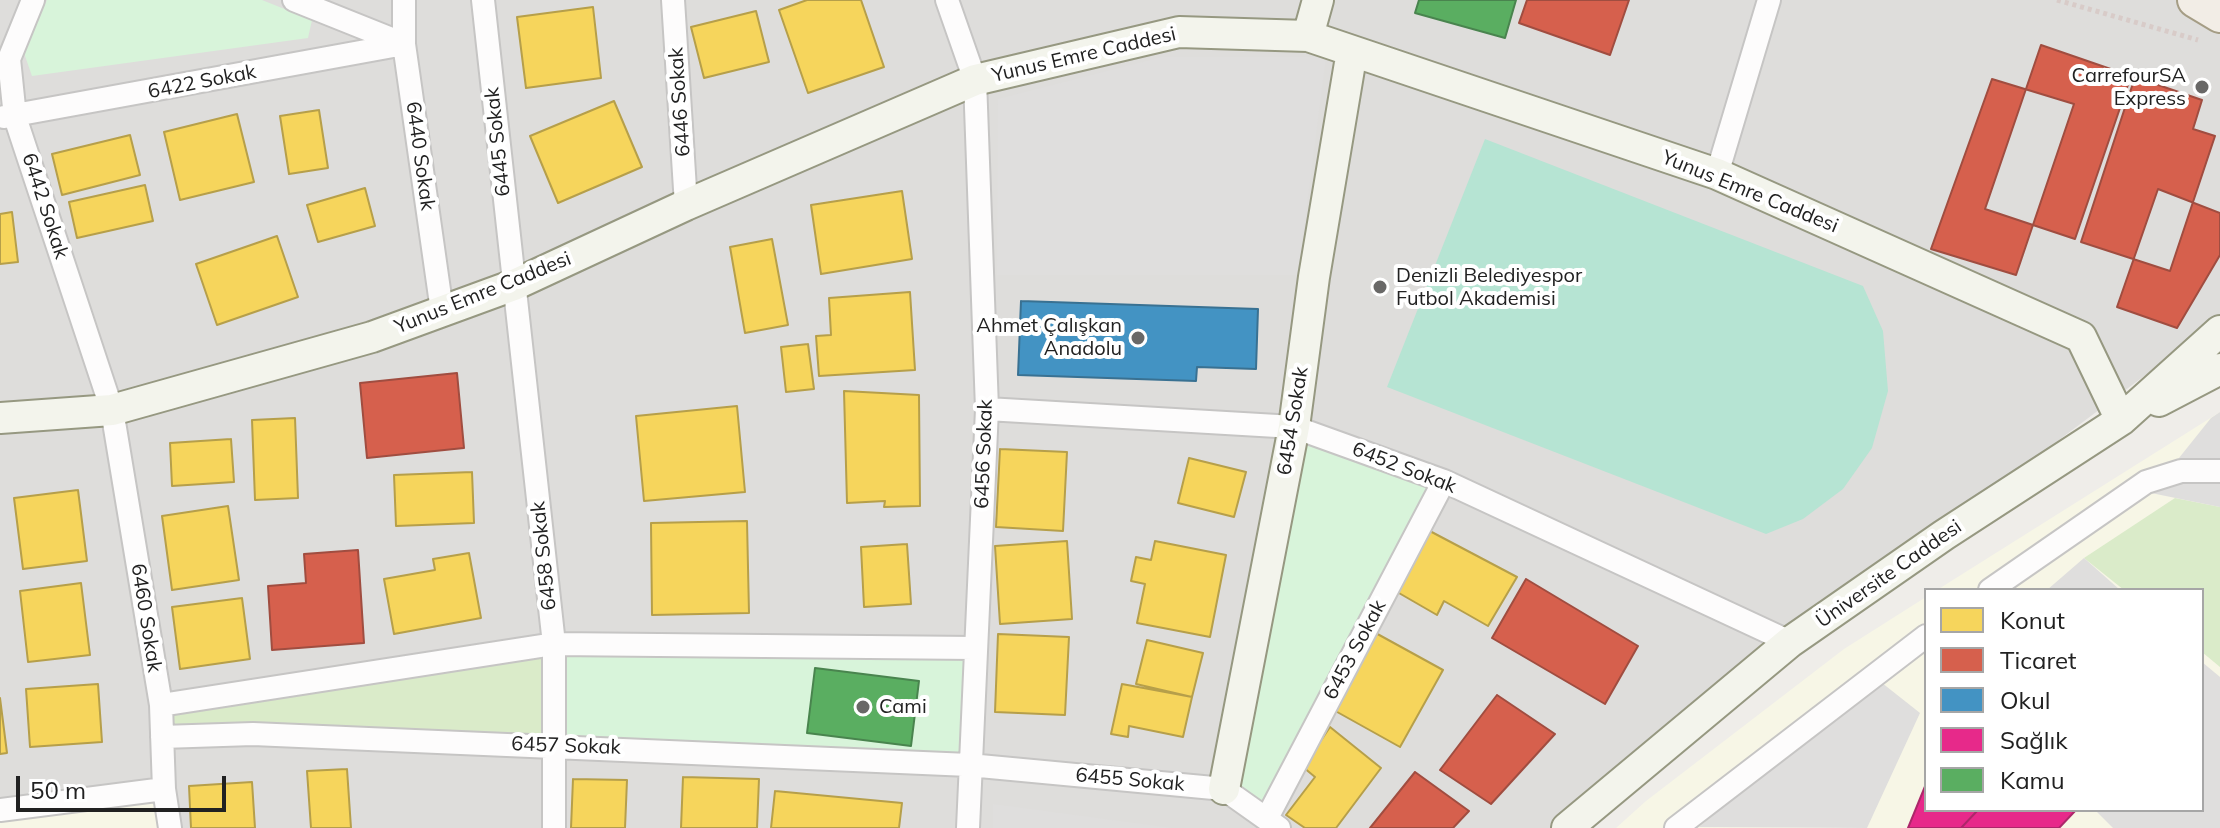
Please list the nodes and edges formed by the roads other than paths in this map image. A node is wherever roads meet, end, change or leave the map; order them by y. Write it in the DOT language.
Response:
graph roads {
  1 [pos="33,0"];
  2 [pos="294,0"];
  3 [pos="404,0"];
  4 [pos="483,0"];
  5 [pos="673,0"];
  6 [pos="947,0"];
  7 [pos="1318,0"];
  8 [pos="1769,0"];
  9 [pos="2197,0"];
  10 [pos="2220,6"];
  11 [pos="2214,29"];
  12 [pos="1308,36"];
  13 [pos="404,44"];
  14 [pos="1352,51"];
  15 [pos="975,80"];
  16 [pos="8,117"];
  17 [pos="1717,174"];
  18 [pos="686,205"];
  19 [pos="514,285"];
  20 [pos="442,311"];
  21 [pos="2220,331"];
  22 [pos="2220,369"];
  23 [pos="987,409"];
  24 [pos="112,410"];
  25 [pos="0,418"];
  26 [pos="2121,420"];
  27 [pos="1294,427"];
  28 [pos="2220,471"];
  29 [pos="1444,481"];
  30 [pos="1993,588"];
  31 [pos="1924,638"];
  32 [pos="1790,642"];
  33 [pos="554,644"];
  34 [pos="974,648"];
  35 [pos="161,705"];
  36 [pos="162,737"];
  37 [pos="555,746"];
  38 [pos="969,765"];
  39 [pos="164,789"];
  40 [pos="1224,789"];
  41 [pos="0,810"];
  42 [pos="1273,823"];
  43 [pos="170,828"];
  44 [pos="554,828"];
  45 [pos="968,828"];
  46 [pos="1567,828"];
  47 [pos="1676,828"];
  1 -- 16 [label="street, 6442 Sokak"];
  2 -- 13 [label="street"];
  3 -- 13 [label="street, 6440 Sokak"];
  4 -- 19 [label="street, 6445 Sokak"];
  5 -- 18 [label="street, 6446 Sokak"];
  6 -- 15 [label="street, 6456 Sokak"];
  7 -- 12 [label="street"];
  8 -- 17 [label="street"];
  9 -- 10 [label="main road"];
  9 -- 11 [label="main road"];
  12 -- 14 [label="street, Yunus Emre Caddesi"];
  12 -- 15 [label="street, Yunus Emre Caddesi"];
  13 -- 16 [label="street, 6422 Sokak"];
  13 -- 20 [label="street, 6440 Sokak"];
  14 -- 17 [label="street, Yunus Emre Caddesi"];
  14 -- 27 [label="street, 6454 Sokak"];
  15 -- 18 [label="street, Yunus Emre Caddesi"];
  15 -- 23 [label="street, 6456 Sokak"];
  16 -- 24 [label="street, 6442 Sokak"];
  17 -- 26 [label="street, Yunus Emre Caddesi"];
  18 -- 19 [label="street, Yunus Emre Caddesi"];
  19 -- 20 [label="street, Yunus Emre Caddesi"];
  19 -- 33 [label="street, 6458 Sokak"];
  20 -- 24 [label="street, Yunus Emre Caddesi"];
  21 -- 26 [label="street, Üniversite Caddesi"];
  22 -- 26 [label="street"];
  23 -- 27 [label="street, 6452 Sokak"];
  23 -- 34 [label="street, 6456 Sokak"];
  24 -- 25 [label="street, Yunus Emre Caddesi"];
  24 -- 35 [label="street, 6460 Sokak"];
  26 -- 32 [label="street, Üniversite Caddesi"];
  27 -- 29 [label="street, 6452 Sokak"];
  27 -- 40 [label="street, 6454 Sokak"];
  28 -- 30 [label="street"];
  29 -- 32 [label="street, 6452 Sokak"];
  29 -- 42 [label="street, 6453 Sokak"];
  31 -- 47 [label="street"];
  32 -- 46 [label="street, Üniversite Caddesi"];
  33 -- 34 [label="street"];
  33 -- 35 [label="street"];
  33 -- 37 [label="street, 6458 Sokak"];
  34 -- 38 [label="street, 6456 Sokak"];
  35 -- 36 [label="street, 6460 Sokak"];
  36 -- 37 [label="street, 6457 Sokak"];
  36 -- 39 [label="street, 6460 Sokak"];
  37 -- 38 [label="street, 6457 Sokak"];
  37 -- 44 [label="street, 6458 Sokak"];
  38 -- 40 [label="street, 6455 Sokak"];
  38 -- 45 [label="street, 6456 Sokak"];
  39 -- 41 [label="street"];
  39 -- 43 [label="street, 6460 Sokak"];
  40 -- 42 [label="street, 6455 Sokak"];
}
